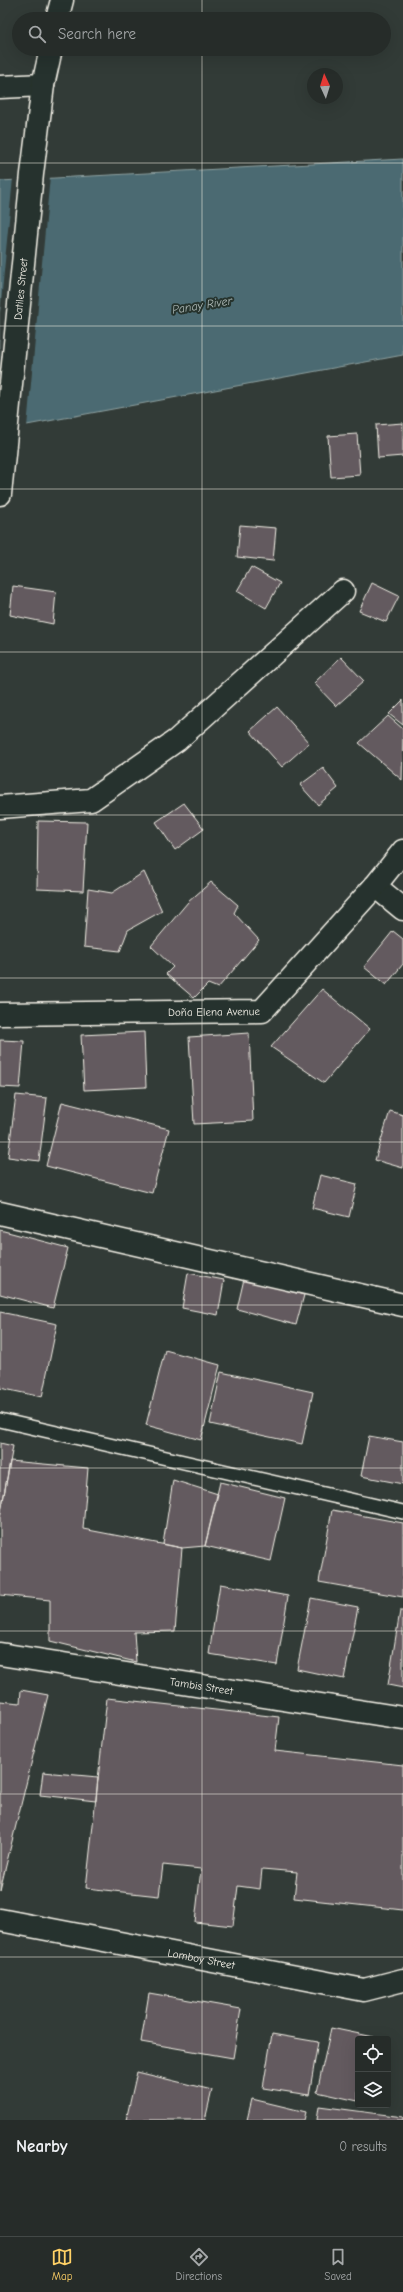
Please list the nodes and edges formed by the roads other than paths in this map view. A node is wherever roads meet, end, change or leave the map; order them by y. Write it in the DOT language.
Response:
graph roads {
  1 [pos="62,0"];
  2 [pos="59,12"];
  3 [pos="49,56"];
  4 [pos="43,85"];
  5 [pos="0,87"];
  6 [pos="0,494"];
  7 [pos="343,591"];
  8 [pos="0,807"];
  9 [pos="403,851"];
  10 [pos="375,886"];
  11 [pos="403,909"];
  12 [pos="0,1014"];
  13 [pos="0,1213"];
  14 [pos="403,1304"];
  15 [pos="0,1420"];
  16 [pos="403,1512"];
  17 [pos="0,1654"];
  18 [pos="403,1718"];
  19 [pos="0,1920"];
  20 [pos="403,1980"];
  1 -- 2 [label="street"];
  3 -- 4 [label="street, Datiles Street"];
  4 -- 5 [label="street"];
  4 -- 6 [label="street, Datiles Street"];
  7 -- 8 [label="street"];
  9 -- 10 [label="street, Doña Elena Avenue"];
  10 -- 11 [label="street"];
  10 -- 12 [label="street, Doña Elena Avenue"];
  13 -- 14 [label="street"];
  15 -- 16 [label="lane"];
  17 -- 18 [label="street, Tambis Street"];
  19 -- 20 [label="street, Lomboy Street"];
}
